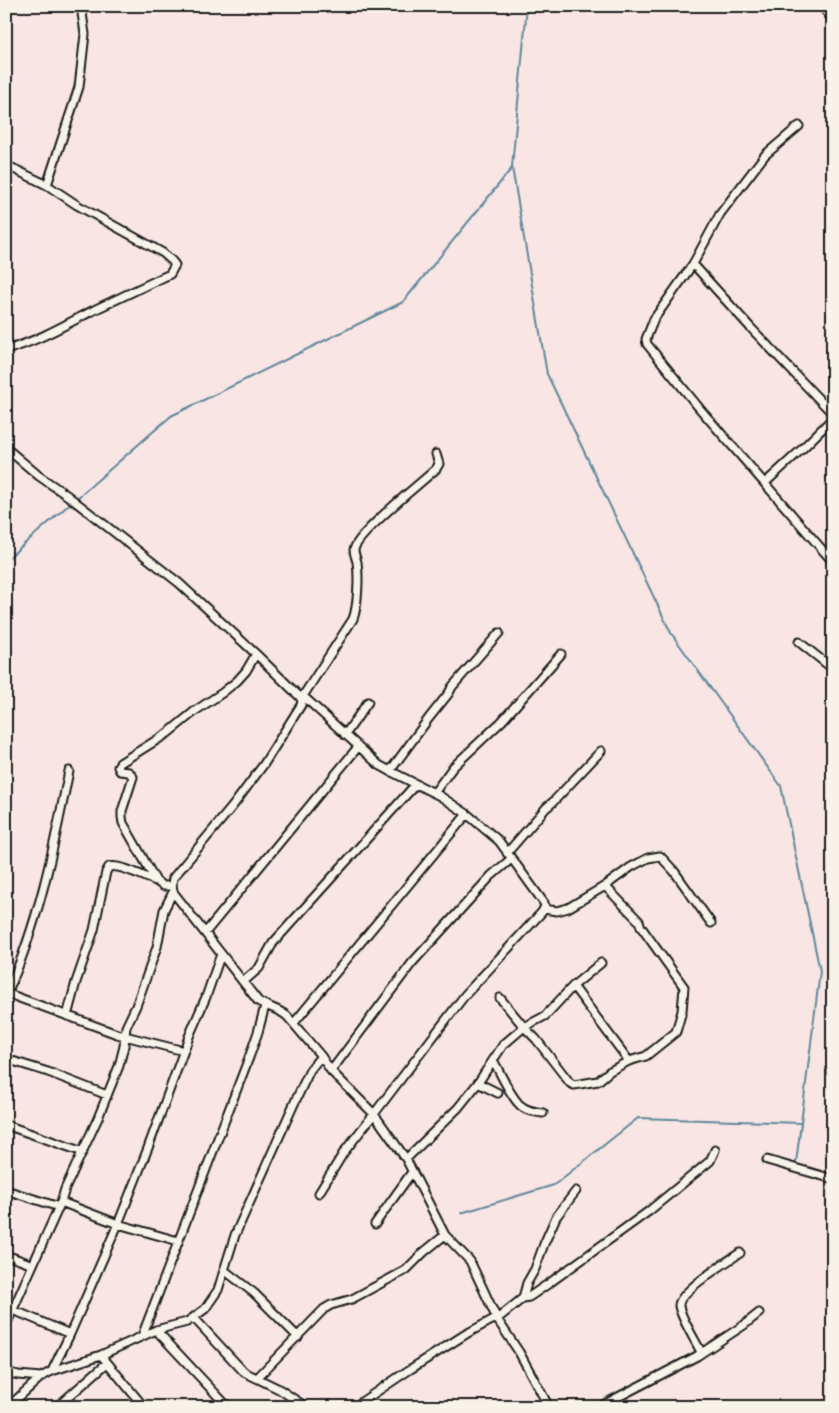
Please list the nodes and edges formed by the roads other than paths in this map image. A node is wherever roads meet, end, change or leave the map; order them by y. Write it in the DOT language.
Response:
graph roads {
  1 [pos="81,6"];
  2 [pos="822,6"];
  3 [pos="833,20"];
  4 [pos="799,126"];
  5 [pos="6,165"];
  6 [pos="47,185"];
  7 [pos="693,264"];
  8 [pos="6,350"];
  9 [pos="833,414"];
  10 [pos="833,418"];
  11 [pos="6,448"];
  12 [pos="436,454"];
  13 [pos="765,483"];
  14 [pos="833,562"];
  15 [pos="499,634"];
  16 [pos="799,642"];
  17 [pos="256,654"];
  18 [pos="561,654"];
  19 [pos="833,669"];
  20 [pos="302,697"];
  21 [pos="368,702"];
  22 [pos="346,735"];
  23 [pos="358,747"];
  24 [pos="601,751"];
  25 [pos="69,771"];
  26 [pos="390,771"];
  27 [pos="416,784"];
  28 [pos="434,793"];
  29 [pos="467,814"];
  30 [pos="509,856"];
  31 [pos="156,881"];
  32 [pos="605,886"];
  33 [pos="173,889"];
  34 [pos="544,909"];
  35 [pos="711,922"];
  36 [pos="205,933"];
  37 [pos="221,954"];
  38 [pos="601,963"];
  39 [pos="243,982"];
  40 [pos="573,986"];
  41 [pos="7,993"];
  42 [pos="500,998"];
  43 [pos="265,1006"];
  44 [pos="67,1016"];
  45 [pos="294,1022"];
  46 [pos="524,1027"];
  47 [pos="125,1036"];
  48 [pos="184,1051"];
  49 [pos="321,1056"];
  50 [pos="6,1059"];
  51 [pos="493,1060"];
  52 [pos="629,1061"];
  53 [pos="331,1071"];
  54 [pos="478,1083"];
  55 [pos="498,1093"];
  56 [pos="107,1095"];
  57 [pos="543,1113"];
  58 [pos="374,1114"];
  59 [pos="6,1124"];
  60 [pos="715,1150"];
  61 [pos="83,1152"];
  62 [pos="406,1159"];
  63 [pos="767,1160"];
  64 [pos="412,1172"];
  65 [pos="833,1179"];
  66 [pos="6,1190"];
  67 [pos="576,1191"];
  68 [pos="319,1193"];
  69 [pos="60,1204"];
  70 [pos="118,1224"];
  71 [pos="375,1224"];
  72 [pos="445,1235"];
  73 [pos="178,1241"];
  74 [pos="740,1253"];
  75 [pos="6,1255"];
  76 [pos="33,1265"];
  77 [pos="224,1270"];
  78 [pos="522,1298"];
  79 [pos="9,1308"];
  80 [pos="759,1313"];
  81 [pos="194,1318"];
  82 [pos="497,1319"];
  83 [pos="6,1325"];
  84 [pos="156,1330"];
  85 [pos="70,1334"];
  86 [pos="142,1336"];
  87 [pos="298,1337"];
  88 [pos="702,1352"];
  89 [pos="101,1356"];
  90 [pos="107,1363"];
  91 [pos="52,1371"];
  92 [pos="6,1372"];
  93 [pos="41,1377"];
  94 [pos="257,1378"];
  95 [pos="293,1398"];
  96 [pos="8,1407"];
  97 [pos="57,1407"];
  98 [pos="144,1407"];
  99 [pos="228,1407"];
  100 [pos="289,1407"];
  101 [pos="306,1407"];
  102 [pos="354,1407"];
  103 [pos="549,1407"];
  104 [pos="598,1407"];
  1 -- 6 [label="street"];
  2 -- 3 [label="street"];
  4 -- 7 [label="street"];
  5 -- 6 [label="street"];
  6 -- 8 [label="street"];
  7 -- 9 [label="street"];
  7 -- 13 [label="street"];
  10 -- 13 [label="street"];
  11 -- 17 [label="street"];
  12 -- 20 [label="street"];
  13 -- 14 [label="street"];
  15 -- 26 [label="street"];
  16 -- 19 [label="street"];
  17 -- 20 [label="street"];
  17 -- 31 [label="street"];
  18 -- 28 [label="street"];
  20 -- 22 [label="street"];
  20 -- 33 [label="street"];
  21 -- 22 [label="street"];
  22 -- 23 [label="street"];
  23 -- 26 [label="street"];
  23 -- 36 [label="street"];
  24 -- 30 [label="street"];
  25 -- 41 [label="street"];
  26 -- 27 [label="street"];
  27 -- 28 [label="street"];
  27 -- 39 [label="street"];
  28 -- 29 [label="street"];
  29 -- 30 [label="street"];
  29 -- 45 [label="street"];
  30 -- 34 [label="street"];
  30 -- 53 [label="street"];
  31 -- 33 [label="street"];
  31 -- 44 [label="street"];
  32 -- 34 [label="street"];
  32 -- 35 [label="street"];
  32 -- 52 [label="street"];
  33 -- 36 [label="street"];
  33 -- 47 [label="street"];
  34 -- 58 [label="street"];
  36 -- 37 [label="street"];
  37 -- 39 [label="street"];
  37 -- 48 [label="street"];
  38 -- 40 [label="street"];
  39 -- 43 [label="street"];
  40 -- 46 [label="street"];
  40 -- 52 [label="street"];
  41 -- 44 [label="street"];
  42 -- 46 [label="street"];
  43 -- 45 [label="street"];
  43 -- 73 [label="street"];
  44 -- 47 [label="street"];
  45 -- 49 [label="street"];
  46 -- 51 [label="street"];
  46 -- 52 [label="street"];
  47 -- 48 [label="street"];
  47 -- 56 [label="street"];
  48 -- 70 [label="street"];
  49 -- 53 [label="street"];
  49 -- 77 [label="street"];
  50 -- 56 [label="street"];
  51 -- 54 [label="street"];
  51 -- 57 [label="street"];
  53 -- 58 [label="street"];
  54 -- 55 [label="street"];
  54 -- 62 [label="street"];
  56 -- 61 [label="street"];
  58 -- 62 [label="street"];
  58 -- 68 [label="street"];
  59 -- 61 [label="street"];
  60 -- 78 [label="street"];
  61 -- 69 [label="street"];
  62 -- 64 [label="street"];
  63 -- 65 [label="street"];
  64 -- 71 [label="street"];
  64 -- 72 [label="street"];
  66 -- 69 [label="street"];
  67 -- 78 [label="street"];
  69 -- 70 [label="street"];
  69 -- 76 [label="street"];
  70 -- 73 [label="street"];
  70 -- 85 [label="street"];
  72 -- 82 [label="street"];
  72 -- 87 [label="street"];
  73 -- 86 [label="street"];
  74 -- 88 [label="street"];
  75 -- 76 [label="street"];
  76 -- 79 [label="street"];
  77 -- 81 [label="street"];
  77 -- 87 [label="street"];
  78 -- 82 [label="street"];
  79 -- 83 [label="street"];
  79 -- 85 [label="street"];
  80 -- 88 [label="street"];
  81 -- 84 [label="street"];
  81 -- 94 [label="street"];
  82 -- 102 [label="street"];
  82 -- 103 [label="street"];
  84 -- 86 [label="street"];
  84 -- 99 [label="street"];
  85 -- 91 [label="street"];
  86 -- 89 [label="street"];
  87 -- 94 [label="street"];
  88 -- 104 [label="street"];
  89 -- 90 [label="street"];
  89 -- 91 [label="street"];
  90 -- 97 [label="street"];
  90 -- 98 [label="street"];
  91 -- 93 [label="street"];
  92 -- 93 [label="street"];
  93 -- 96 [label="street"];
  94 -- 95 [label="street"];
  95 -- 100 [label="street"];
  95 -- 101 [label="street"];
}
